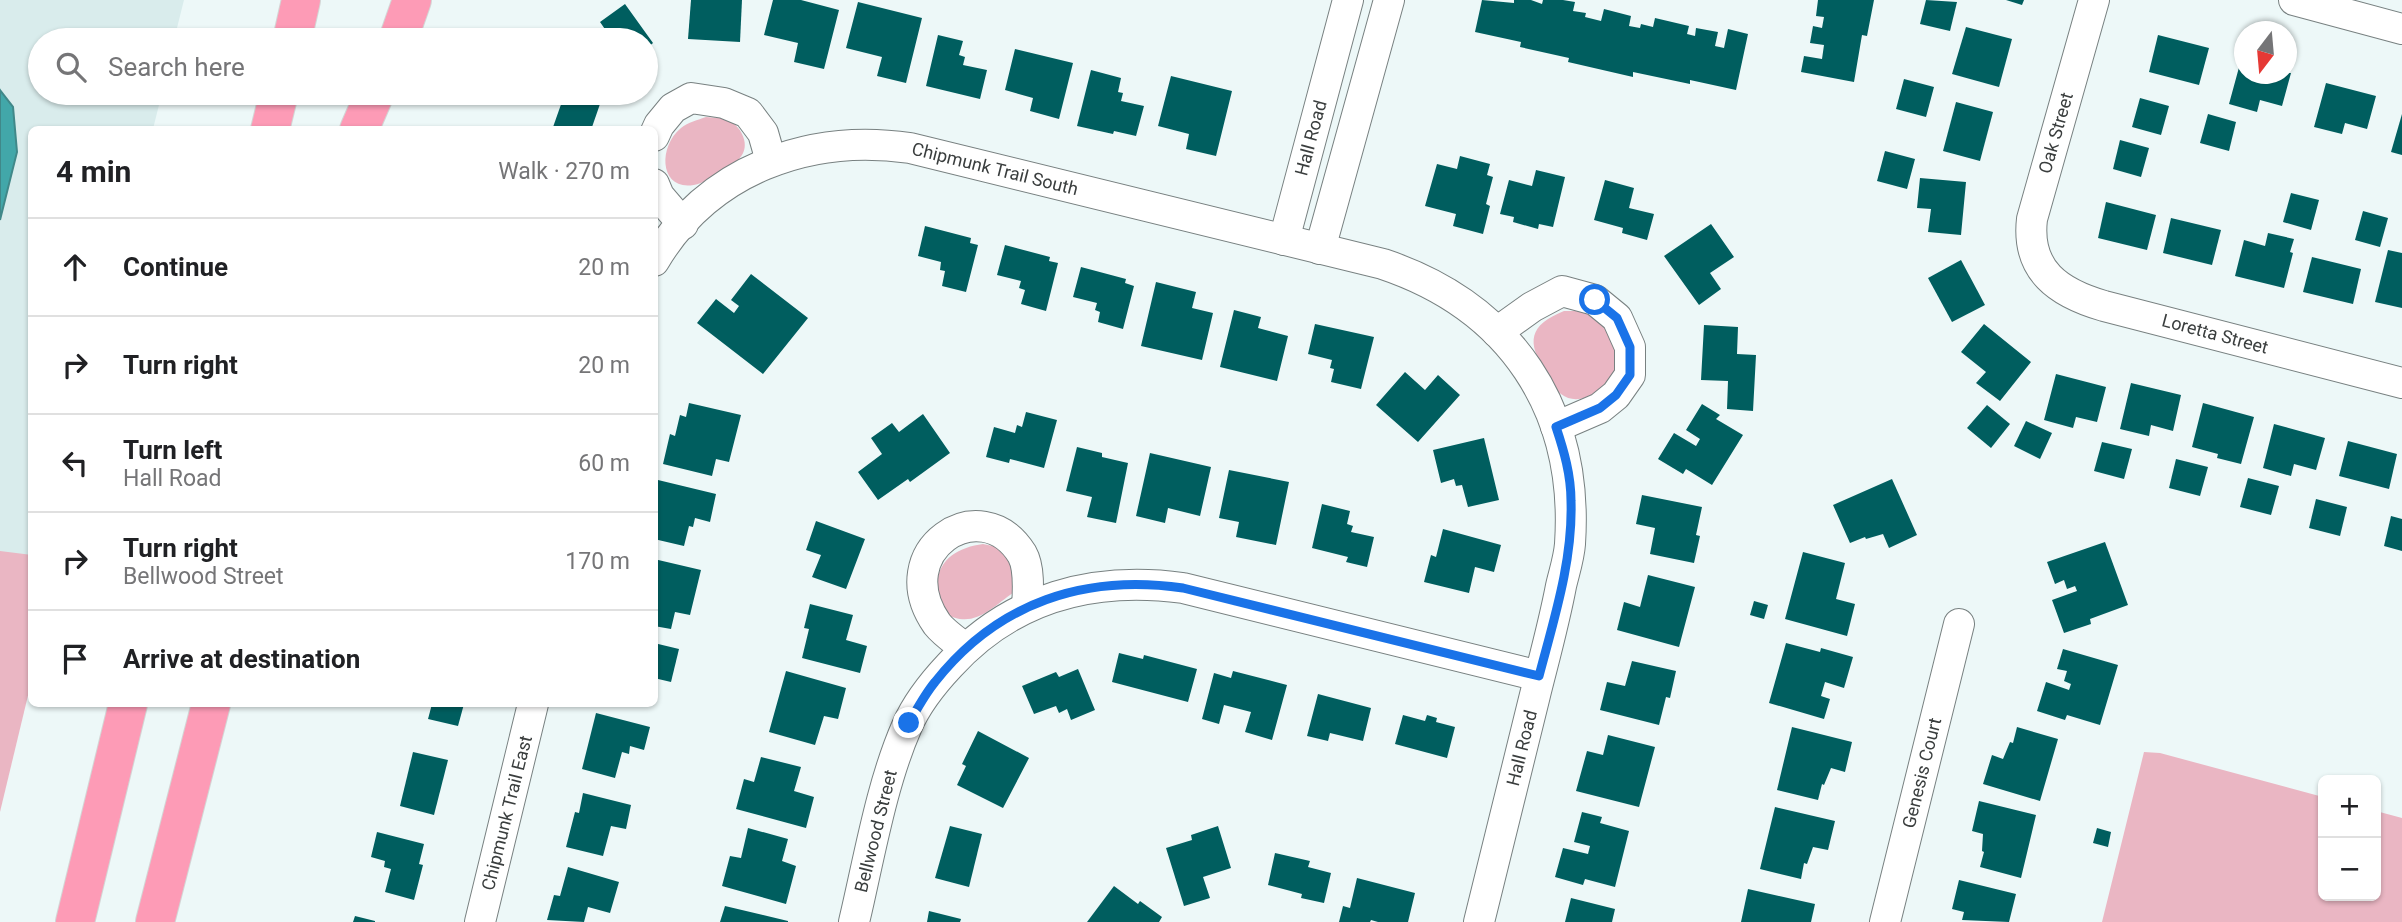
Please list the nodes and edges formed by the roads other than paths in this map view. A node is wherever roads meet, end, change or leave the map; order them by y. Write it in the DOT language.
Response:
graph roads {
  1 [pos="301,0"];
  2 [pos="383,0"];
  3 [pos="412,0"];
  4 [pos="1348,0"];
  5 [pos="1389,0"];
  6 [pos="2094,0"];
  7 [pos="2294,0"];
  8 [pos="295,28"];
  9 [pos="377,28"];
  10 [pos="402,28"];
  11 [pos="2402,29"];
  12 [pos="276,105"];
  13 [pos="359,105"];
  14 [pos="370,105"];
  15 [pos="271,126"];
  16 [pos="355,126"];
  17 [pos="361,126"];
  18 [pos="658,127"];
  19 [pos="771,162"];
  20 [pos="658,194"];
  21 [pos="682,224"];
  22 [pos="1284,240"];
  23 [pos="1320,249"];
  24 [pos="658,256"];
  25 [pos="2041,265"];
  26 [pos="1497,332"];
  27 [pos="2402,383"];
  28 [pos="1556,427"];
  29 [pos="1027,607"];
  30 [pos="1959,624"];
  31 [pos="965,648"];
  32 [pos="1539,676"];
  33 [pos="127,707"];
  34 [pos="210,707"];
  35 [pos="532,707"];
  36 [pos="75,922"];
  37 [pos="155,922"];
  38 [pos="480,922"];
  39 [pos="854,922"];
  40 [pos="1479,922"];
  41 [pos="1885,922"];
  1 -- 8 [label="highway"];
  2 -- 9 [label="highway"];
  3 -- 10 [label="highway"];
  4 -- 22 [label="street, Hall Road"];
  5 -- 23 [label="street"];
  6 -- 25 [label="street, Oak Street"];
  7 -- 11 [label="street"];
  12 -- 15 [label="highway"];
  13 -- 16 [label="highway"];
  14 -- 17 [label="highway"];
  18 -- 19 [label="street"];
  19 -- 21 [label="street, Chipmunk Trail South"];
  19 -- 22 [label="street, Chipmunk Trail South"];
  20 -- 21 [label="street"];
  21 -- 24 [label="street"];
  22 -- 23 [label="street, Hall Road"];
  23 -- 26 [label="street, Hall Road"];
  25 -- 27 [label="street, Loretta Street"];
  26 -- 28 [label="street, Hall Road"];
  26 -- 28 [label="street"];
  28 -- 32 [label="street, Hall Road"];
  29 -- 31 [label="street, Bellwood Street"];
  29 -- 31 [label="street"];
  29 -- 32 [label="street, Bellwood Street"];
  30 -- 41 [label="street, Genesis Court"];
  31 -- 39 [label="street, Bellwood Street"];
  32 -- 40 [label="street, Hall Road"];
  33 -- 36 [label="highway"];
  34 -- 37 [label="highway"];
  35 -- 38 [label="street, Chipmunk Trail East"];
}
